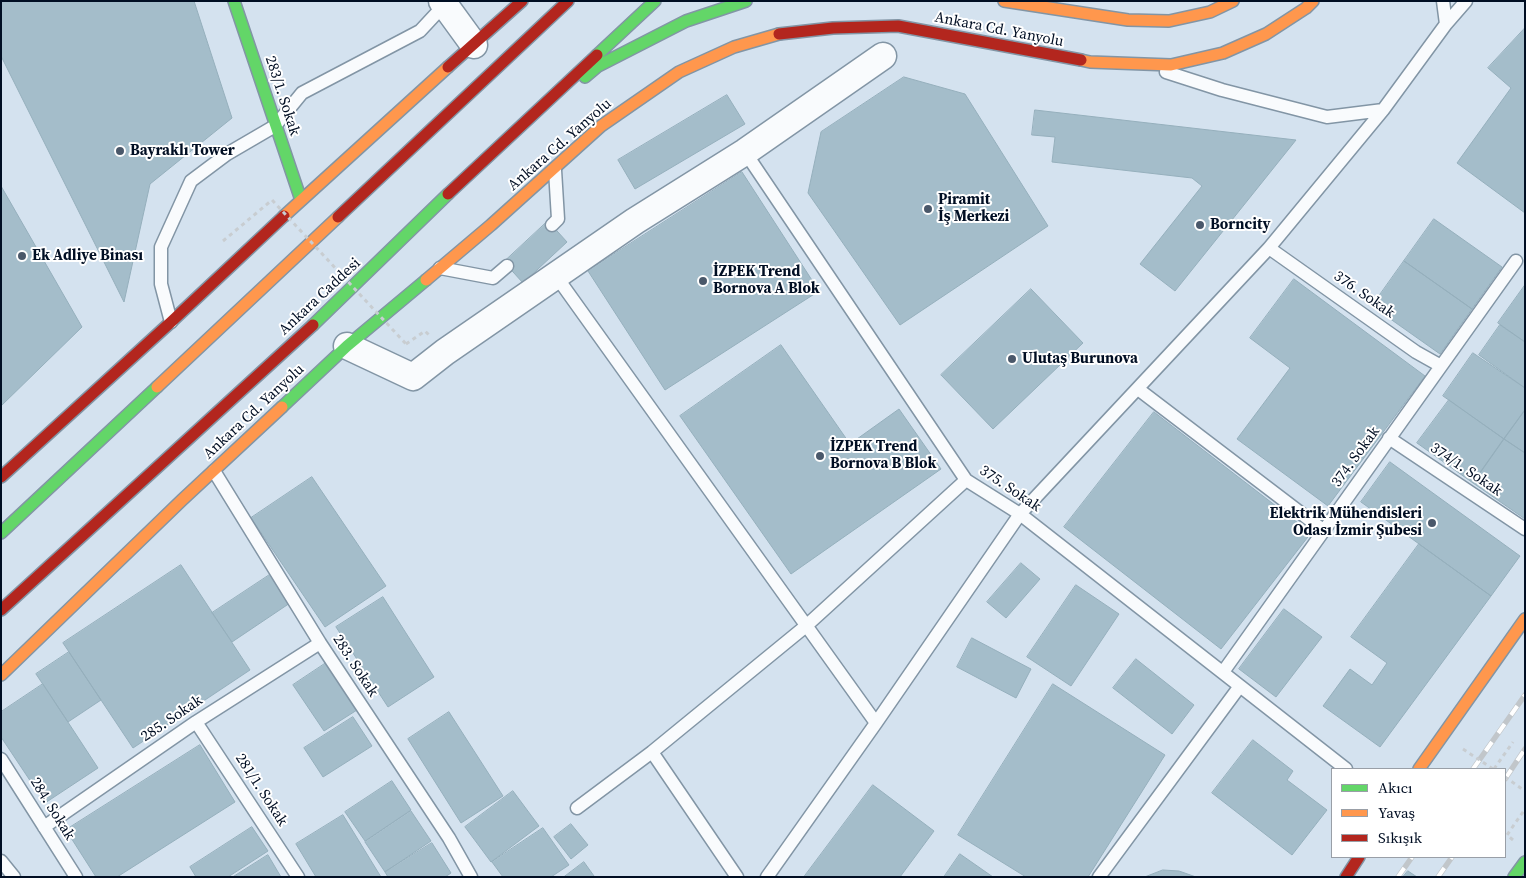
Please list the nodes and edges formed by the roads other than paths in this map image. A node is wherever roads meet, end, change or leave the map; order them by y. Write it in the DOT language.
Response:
graph roads {
  1 [pos="234,1"];
  2 [pos="522,1"];
  3 [pos="568,1"];
  4 [pos="655,1"];
  5 [pos="746,1"];
  6 [pos="1004,1"];
  7 [pos="1233,1"];
  8 [pos="1313,1"];
  9 [pos="1443,1"];
  10 [pos="1466,1"];
  11 [pos="445,2"];
  12 [pos="1446,24"];
  13 [pos="474,45"];
  14 [pos="883,56"];
  15 [pos="1143,64"];
  16 [pos="1383,110"];
  17 [pos="275,126"];
  18 [pos="745,152"];
  19 [pos="555,167"];
  20 [pos="467,176"];
  21 [pos="301,200"];
  22 [pos="552,224"];
  23 [pos="1269,248"];
  24 [pos="1516,261"];
  25 [pos="507,266"];
  26 [pos="440,268"];
  27 [pos="556,276"];
  28 [pos="171,322"];
  29 [pos="347,346"];
  30 [pos="1441,366"];
  31 [pos="1138,389"];
  32 [pos="1389,438"];
  33 [pos="214,471"];
  34 [pos="1,477"];
  35 [pos="966,480"];
  36 [pos="1020,514"];
  37 [pos="1525,529"];
  38 [pos="1323,530"];
  39 [pos="1,533"];
  40 [pos="1,610"];
  41 [pos="1525,619"];
  42 [pos="806,626"];
  43 [pos="320,643"];
  44 [pos="1223,672"];
  45 [pos="1,676"];
  46 [pos="1240,686"];
  47 [pos="196,722"];
  48 [pos="876,723"];
  49 [pos="652,752"];
  50 [pos="1,759"];
  51 [pos="1345,768"];
  52 [pos="1420,768"];
  53 [pos="578,808"];
  54 [pos="44,826"];
  55 [pos="1358,858"];
  56 [pos="1,862"];
  57 [pos="1525,862"];
  58 [pos="14,877"];
  59 [pos="76,877"];
  60 [pos="298,877"];
  61 [pos="471,877"];
  62 [pos="737,877"];
  63 [pos="767,877"];
  64 [pos="1099,877"];
  65 [pos="1346,877"];
  66 [pos="1514,877"];
  1 -- 17 [label="main road, 283/1. Sokak"];
  2 -- 13 [label="main road"];
  3 -- 39 [label="main road"];
  4 -- 20 [label="main road, Ankara Caddesi"];
  5 -- 20 [label="main road"];
  6 -- 7 [label="main road"];
  8 -- 15 [label="main road, Ankara Cd. Yanyolu"];
  9 -- 12 [label="lane"];
  10 -- 12 [label="lane"];
  11 -- 13 [label="street"];
  11 -- 17 [label="lane"];
  12 -- 16 [label="lane"];
  13 -- 21 [label="main road"];
  14 -- 18 [label="street"];
  15 -- 16 [label="lane"];
  15 -- 19 [label="main road, Ankara Cd. Yanyolu"];
  16 -- 23 [label="lane"];
  17 -- 21 [label="main road, 283/1. Sokak"];
  17 -- 28 [label="lane"];
  18 -- 27 [label="street"];
  18 -- 35 [label="lane, 375. Sokak"];
  19 -- 22 [label="lane"];
  19 -- 26 [label="main road, Ankara Cd. Yanyolu"];
  20 -- 40 [label="main road, Ankara Caddesi"];
  21 -- 28 [label="main road"];
  23 -- 30 [label="lane, 376. Sokak"];
  23 -- 31 [label="lane"];
  24 -- 30 [label="lane, 374. Sokak"];
  25 -- 26 [label="lane"];
  26 -- 29 [label="main road, Ankara Cd. Yanyolu"];
  27 -- 29 [label="street"];
  27 -- 42 [label="lane"];
  28 -- 34 [label="main road"];
  29 -- 33 [label="main road, Ankara Cd. Yanyolu"];
  30 -- 32 [label="lane, 374. Sokak"];
  31 -- 36 [label="lane"];
  31 -- 38 [label="lane"];
  32 -- 37 [label="lane, 374/1. Sokak"];
  32 -- 38 [label="lane, 374. Sokak"];
  33 -- 43 [label="lane, 283. Sokak"];
  33 -- 45 [label="main road, Ankara Cd. Yanyolu"];
  35 -- 36 [label="lane, 375. Sokak"];
  35 -- 42 [label="lane"];
  36 -- 44 [label="lane, 375. Sokak"];
  36 -- 48 [label="lane"];
  38 -- 44 [label="lane, 374. Sokak"];
  41 -- 52 [label="main road"];
  42 -- 48 [label="lane"];
  42 -- 49 [label="lane"];
  43 -- 47 [label="lane, 285. Sokak"];
  43 -- 61 [label="lane, 283. Sokak"];
  44 -- 46 [label="lane, 375. Sokak"];
  46 -- 51 [label="lane, 375. Sokak"];
  46 -- 64 [label="lane"];
  47 -- 54 [label="lane, 285. Sokak"];
  47 -- 60 [label="lane, 281/1. Sokak"];
  48 -- 63 [label="lane"];
  49 -- 53 [label="lane"];
  49 -- 62 [label="lane"];
  50 -- 54 [label="lane, 284. Sokak"];
  54 -- 59 [label="lane, 284. Sokak"];
  55 -- 65 [label="main road"];
  56 -- 58 [label="lane"];
  57 -- 66 [label="main road"];
}
